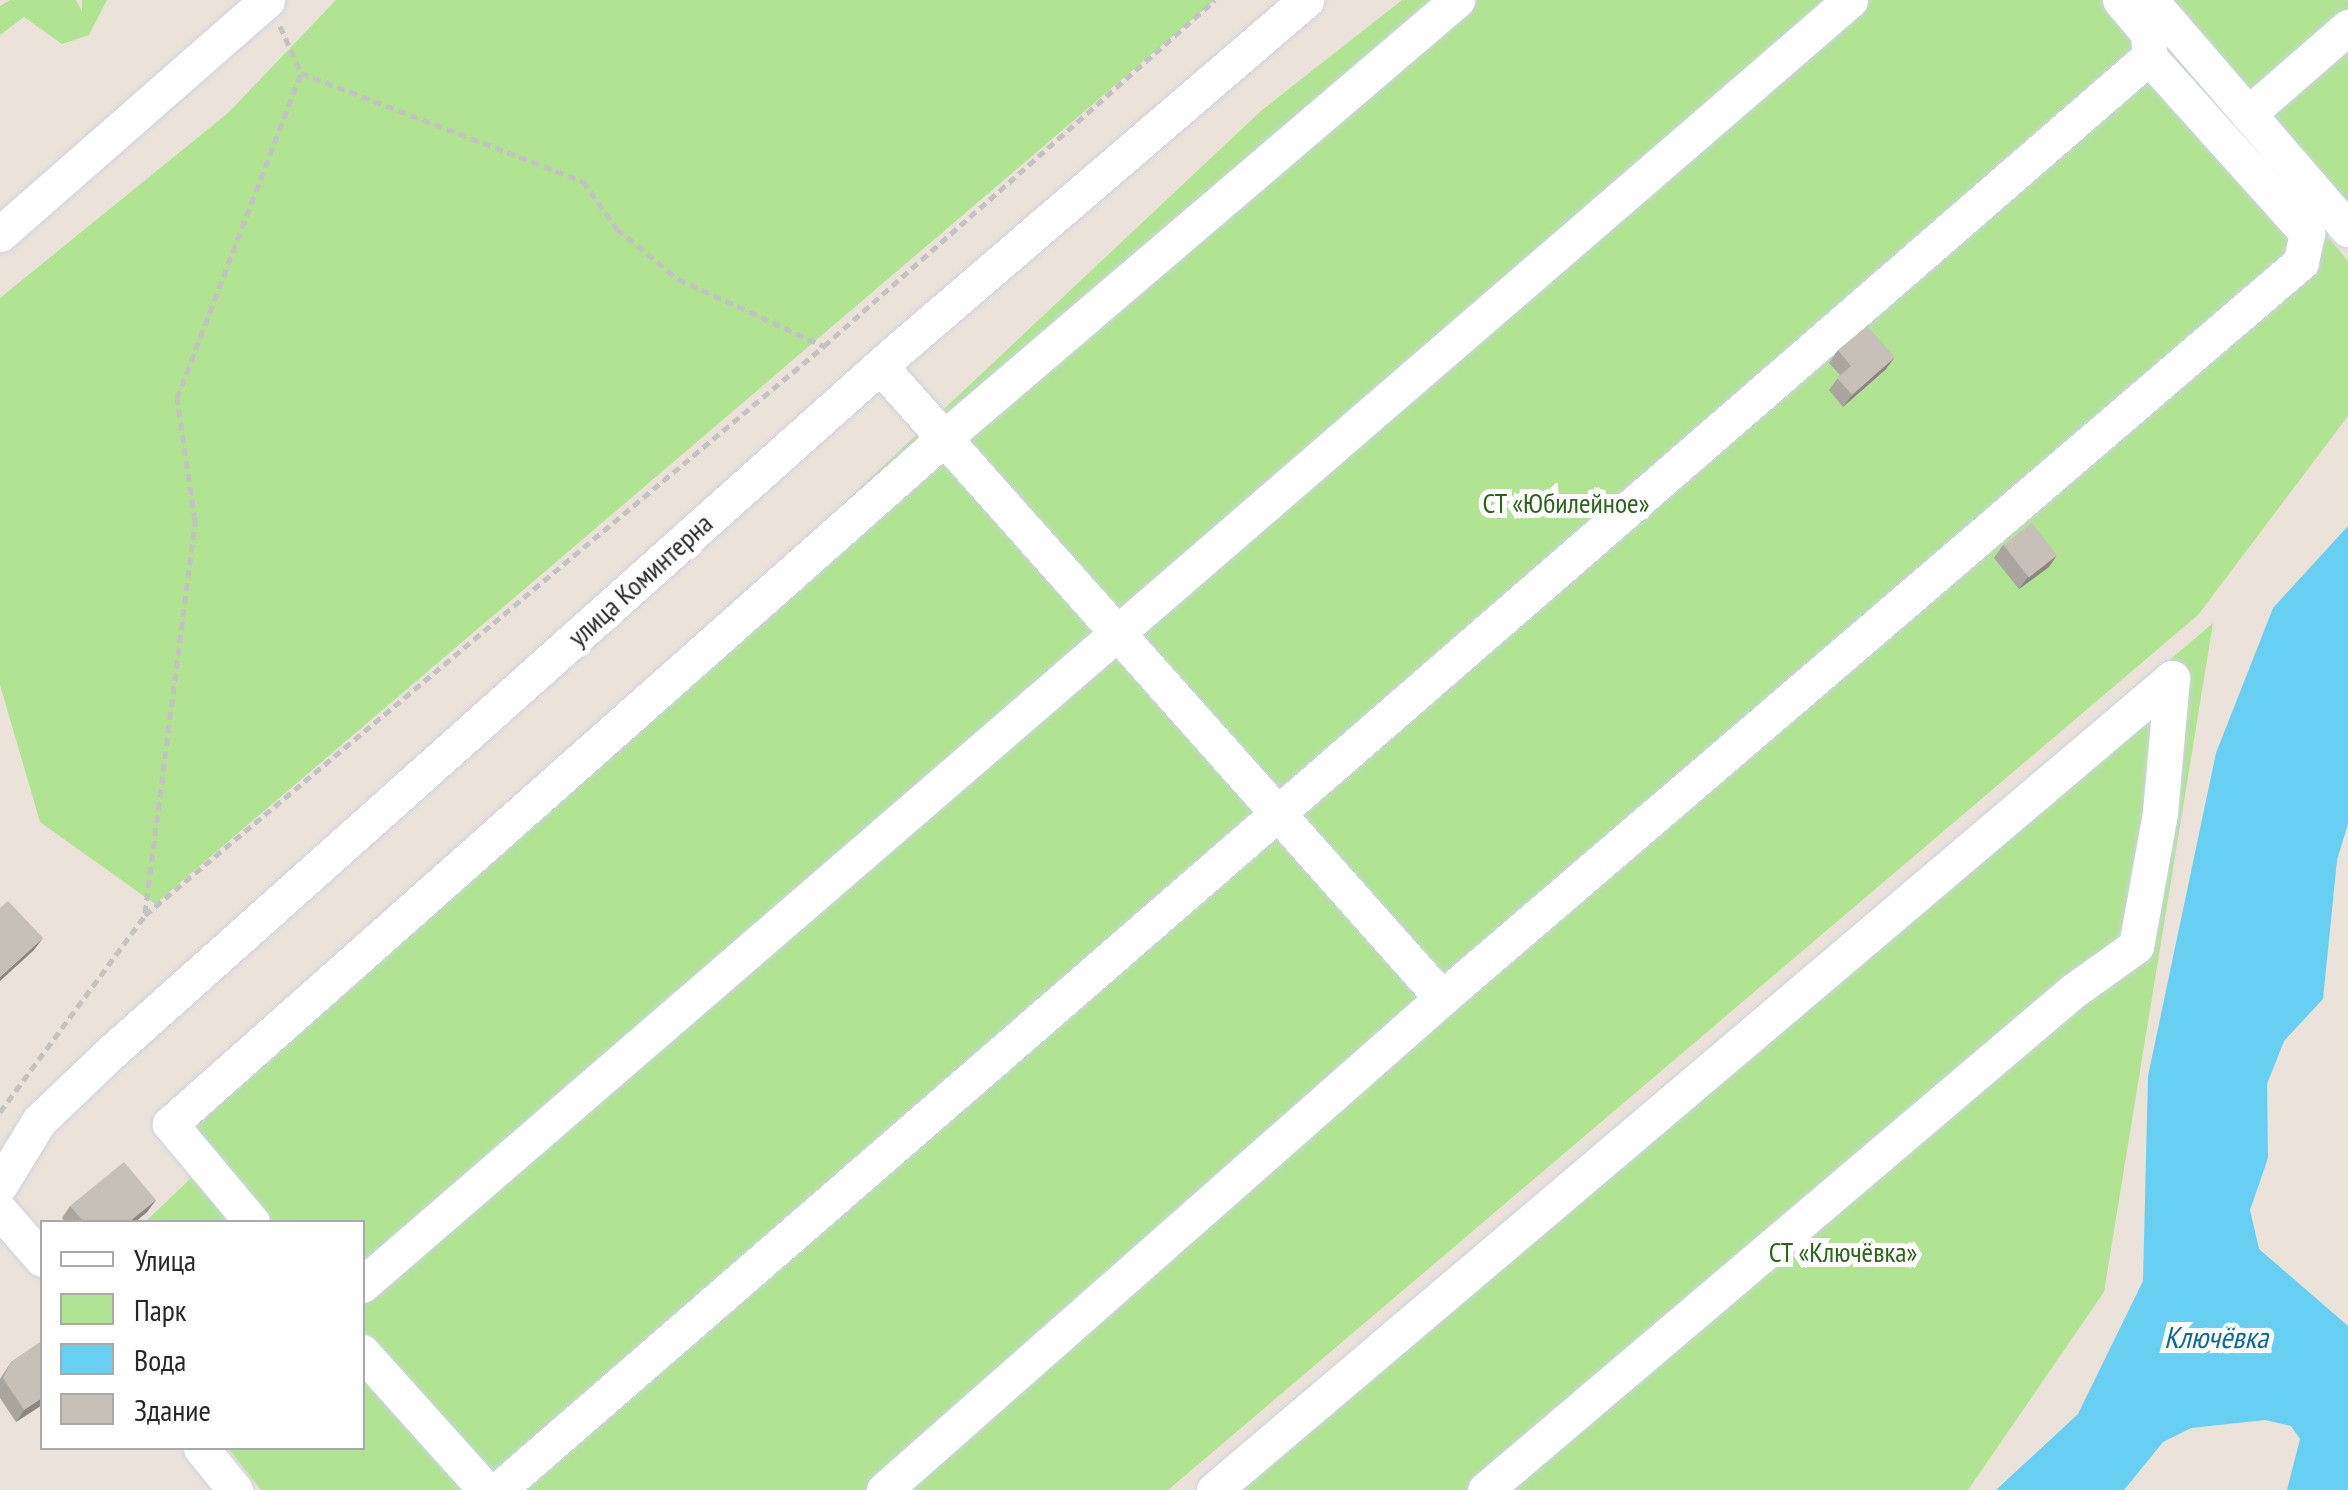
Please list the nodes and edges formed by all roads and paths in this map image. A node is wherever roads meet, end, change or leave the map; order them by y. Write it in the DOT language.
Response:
graph roads {
  1 [pos="1200,0"];
  2 [pos="1215,0"];
  3 [pos="1306,0"];
  4 [pos="1457,0"];
  5 [pos="1850,0"];
  6 [pos="2120,0"];
  7 [pos="2150,0"];
  8 [pos="271,7"];
  9 [pos="1206,7"];
  10 [pos="2348,27"];
  11 [pos="2149,57"];
  12 [pos="301,74"];
  13 [pos="2248,114"];
  14 [pos="2348,230"];
  15 [pos="0,234"];
  16 [pos="824,346"];
  17 [pos="880,366"];
  18 [pos="944,438"];
  19 [pos="1116,631"];
  20 [pos="1275,810"];
  21 [pos="144,915"];
  22 [pos="1442,998"];
  23 [pos="0,1112"];
  24 [pos="0,1185"];
  25 [pos="0,1211"];
  26 [pos="250,1220"];
  27 [pos="40,1257"];
  28 [pos="365,1282"];
  29 [pos="365,1355"];
  30 [pos="204,1450"];
  31 [pos="235,1490"];
  32 [pos="486,1490"];
  33 [pos="498,1490"];
  34 [pos="884,1490"];
  35 [pos="1214,1490"];
  36 [pos="1485,1490"];
  1 -- 9 [label="path"];
  2 -- 9 [label="path"];
  3 -- 17 [label="street, улица Коминтерна"];
  4 -- 18 [label="street"];
  5 -- 19 [label="street"];
  6 -- 11 [label="street"];
  7 -- 13 [label="street"];
  8 -- 12 [label="path"];
  8 -- 15 [label="street"];
  9 -- 16 [label="path"];
  10 -- 13 [label="street"];
  11 -- 20 [label="street"];
  11 -- 22 [label="street"];
  12 -- 16 [label="path"];
  12 -- 21 [label="path"];
  13 -- 14 [label="street"];
  16 -- 21 [label="path"];
  17 -- 18 [label="street"];
  17 -- 24 [label="street, улица Коминтерна"];
  18 -- 19 [label="street"];
  18 -- 26 [label="street"];
  19 -- 20 [label="street"];
  19 -- 28 [label="street"];
  20 -- 22 [label="street"];
  20 -- 33 [label="street"];
  21 -- 23 [label="path"];
  22 -- 34 [label="street"];
  25 -- 27 [label="street"];
  29 -- 32 [label="street"];
  30 -- 31 [label="street"];
  35 -- 36 [label="street"];
}
